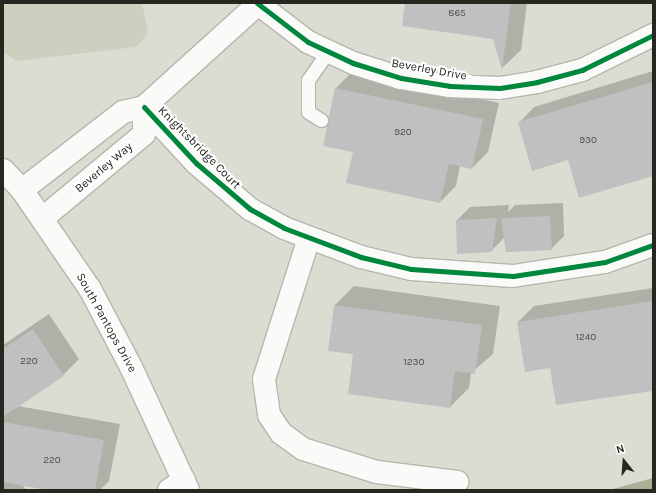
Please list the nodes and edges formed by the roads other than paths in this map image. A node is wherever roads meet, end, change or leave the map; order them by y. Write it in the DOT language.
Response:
graph roads {
  1 [pos="258,4"];
  2 [pos="653,35"];
  3 [pos="328,51"];
  4 [pos="144,107"];
  5 [pos="322,120"];
  6 [pos="3,170"];
  7 [pos="22,190"];
  8 [pos="43,218"];
  9 [pos="309,238"];
  10 [pos="653,245"];
  11 [pos="457,482"];
  12 [pos="180,487"];
  1 -- 3 [label="street, Beverley Drive"];
  1 -- 4 [label="street"];
  2 -- 3 [label="street, Beverley Drive"];
  3 -- 5 [label="lane"];
  4 -- 7 [label="street"];
  4 -- 8 [label="street, Beverley Way"];
  4 -- 9 [label="street, Knightsbridge Court"];
  6 -- 7 [label="street, South Pantops Drive"];
  7 -- 8 [label="street, South Pantops Drive"];
  8 -- 12 [label="street, South Pantops Drive"];
  9 -- 10 [label="street, Knightsbridge Court"];
  9 -- 11 [label="street"];
}
